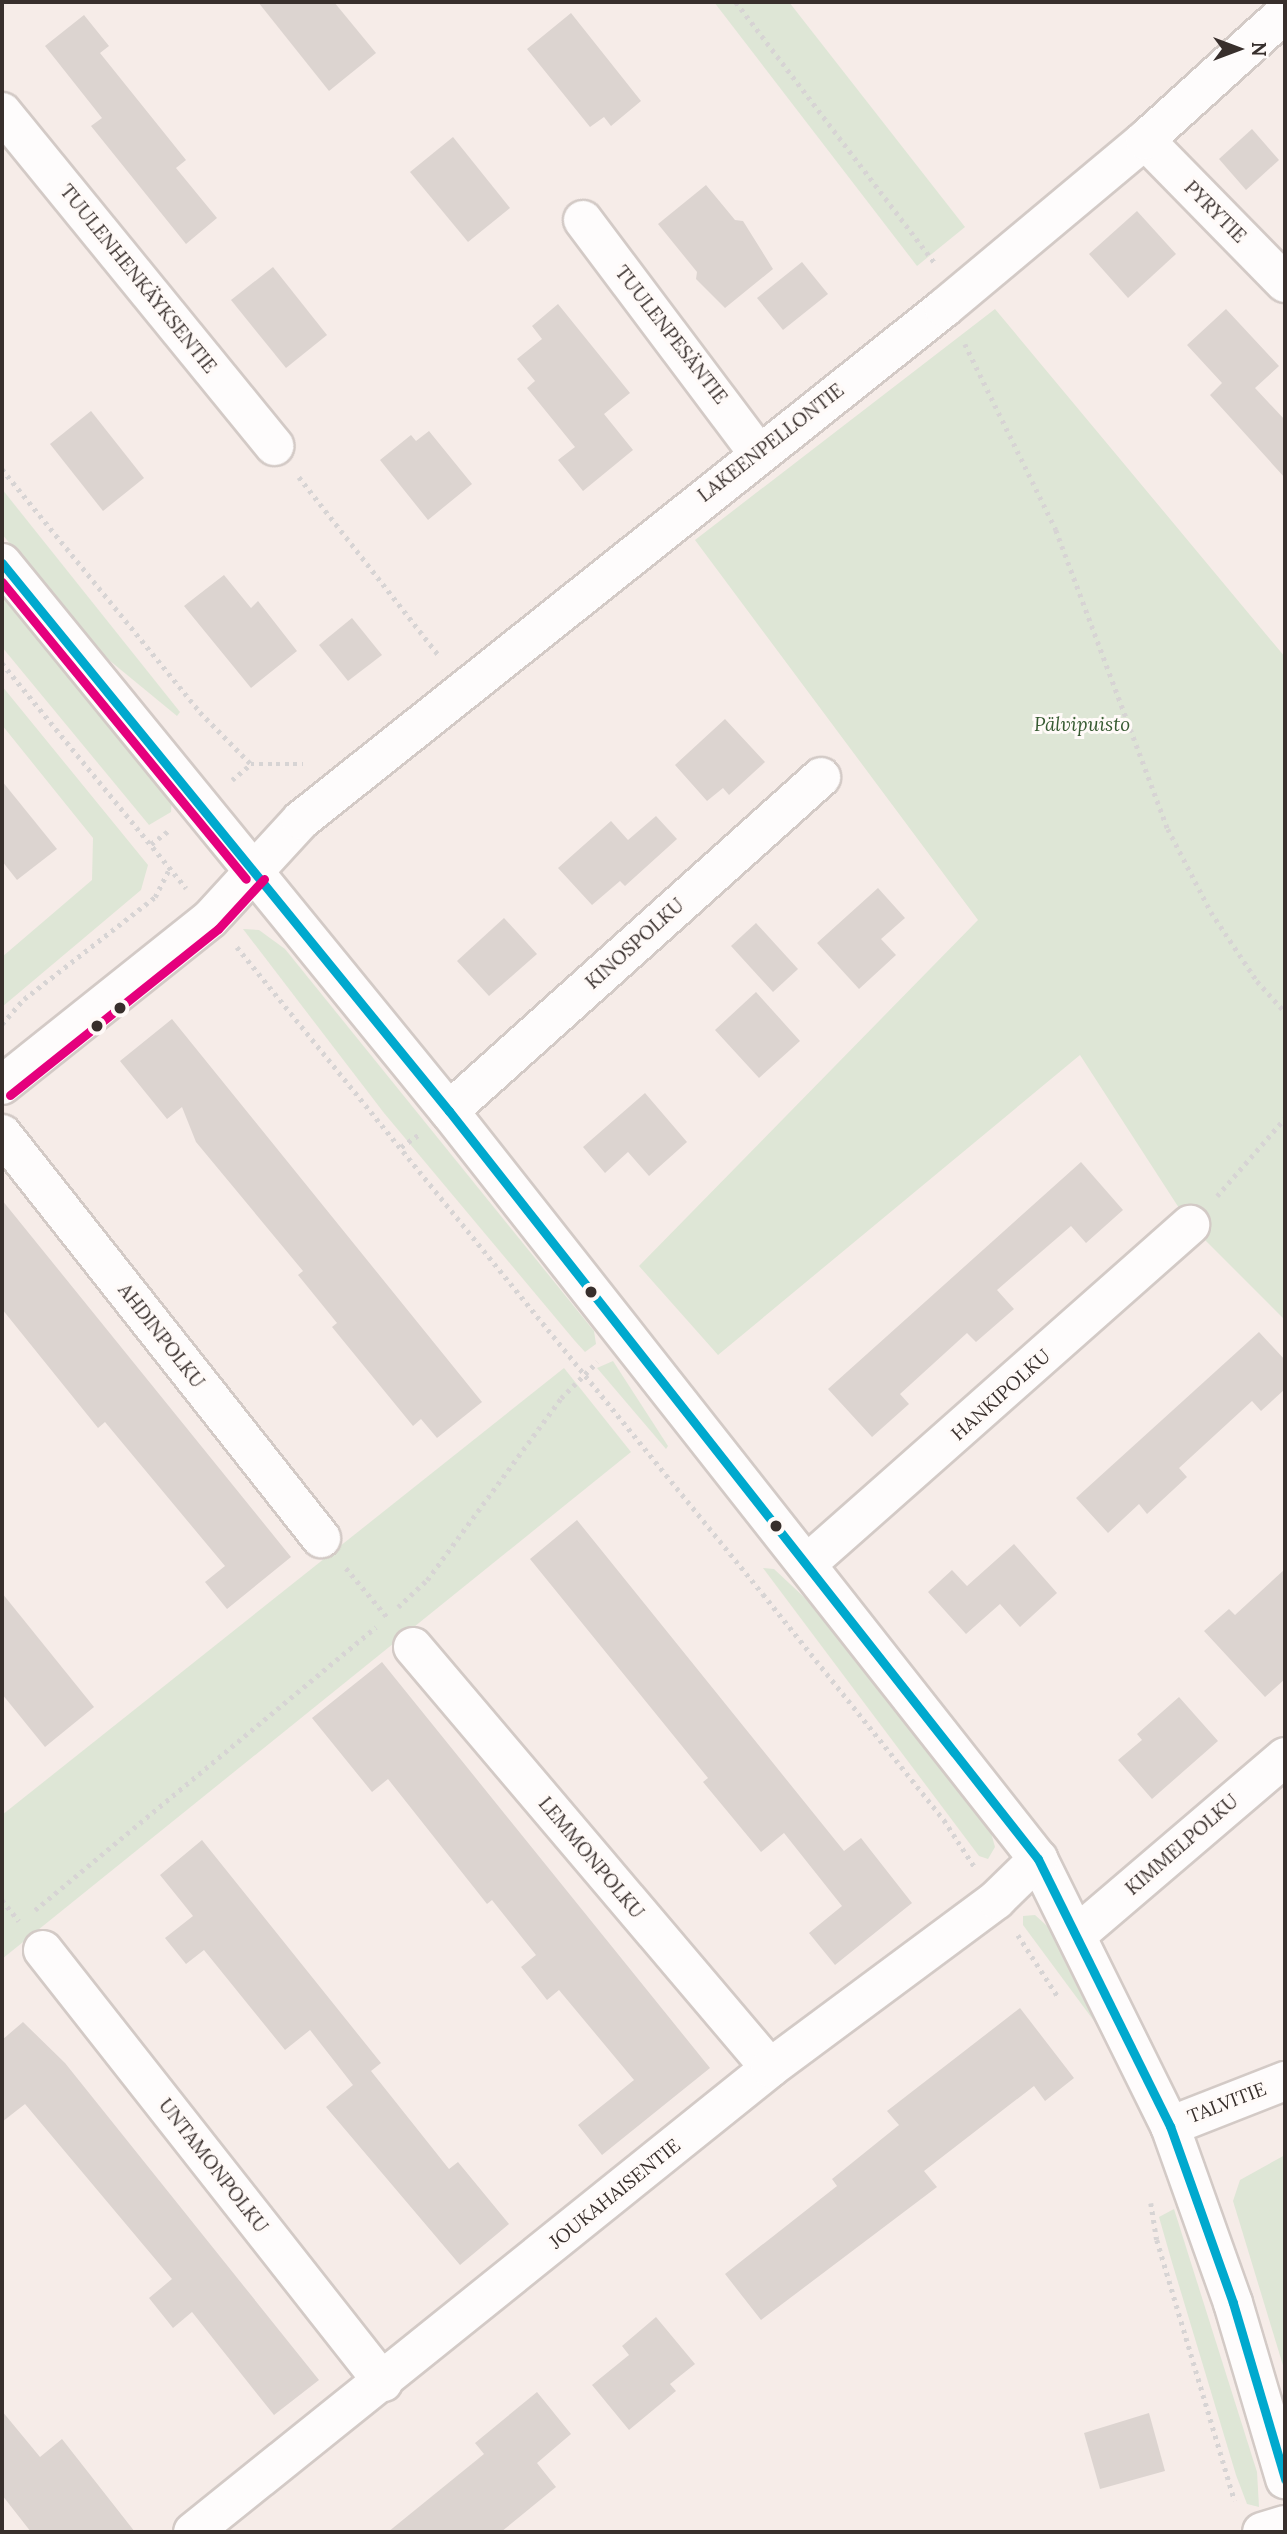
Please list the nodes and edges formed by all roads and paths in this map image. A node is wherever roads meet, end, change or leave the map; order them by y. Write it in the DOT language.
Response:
graph roads {
  1 [pos="737,2"];
  2 [pos="1285,13"];
  3 [pos="2,112"];
  4 [pos="1145,141"];
  5 [pos="583,220"];
  6 [pos="1285,283"];
  7 [pos="942,289"];
  8 [pos="274,446"];
  9 [pos="757,452"];
  10 [pos="2,469"];
  11 [pos="2,563"];
  12 [pos="2,663"];
  13 [pos="448,667"];
  14 [pos="315,759"];
  15 [pos="821,777"];
  16 [pos="170,868"];
  17 [pos="256,871"];
  18 [pos="210,919"];
  19 [pos="1285,1012"];
  20 [pos="2,1024"];
  21 [pos="2,1085"];
  22 [pos="449,1111"];
  23 [pos="1285,1118"];
  24 [pos="2,1134"];
  25 [pos="1191,1225"];
  26 [pos="624,1335"];
  27 [pos="584,1375"];
  28 [pos="321,1538"];
  29 [pos="808,1562"];
  30 [pos="387,1617"];
  31 [pos="413,1647"];
  32 [pos="1285,1757"];
  33 [pos="1038,1859"];
  34 [pos="996,1900"];
  35 [pos="11,1929"];
  36 [pos="1079,1933"];
  37 [pos="43,1950"];
  38 [pos="1060,2001"];
  39 [pos="770,2068"];
  40 [pos="1285,2081"];
  41 [pos="1170,2126"];
  42 [pos="1150,2197"];
  43 [pos="383,2382"];
  44 [pos="1285,2479"];
  45 [pos="1249,2519"];
  46 [pos="1285,2525"];
  47 [pos="193,2532"];
  1 -- 7 [label="path"];
  2 -- 4 [label="street, LAKEENPELLONTIE"];
  3 -- 8 [label="street, TUULENHENKÄYKSENTIE"];
  4 -- 6 [label="street, PYRYTIE"];
  4 -- 7 [label="street, LAKEENPELLONTIE"];
  5 -- 9 [label="street, TUULENPESÄNTIE"];
  7 -- 9 [label="street, LAKEENPELLONTIE"];
  7 -- 19 [label="path"];
  8 -- 13 [label="path"];
  9 -- 17 [label="street, LAKEENPELLONTIE"];
  10 -- 14 [label="path"];
  11 -- 17 [label="street"];
  12 -- 16 [label="path"];
  15 -- 22 [label="street, KINOSPOLKU"];
  16 -- 18 [label="path"];
  16 -- 20 [label="path"];
  17 -- 18 [label="street, LAKEENPELLONTIE"];
  17 -- 22 [label="street"];
  18 -- 21 [label="street, LAKEENPELLONTIE"];
  18 -- 27 [label="path"];
  22 -- 26 [label="street"];
  23 -- 25 [label="path"];
  24 -- 28 [label="street, AHDINPOLKU"];
  25 -- 29 [label="street, HANKIPOLKU"];
  26 -- 27 [label="path"];
  26 -- 29 [label="street"];
  27 -- 30 [label="path"];
  27 -- 34 [label="path"];
  28 -- 30 [label="path"];
  29 -- 33 [label="street"];
  30 -- 31 [label="path"];
  30 -- 35 [label="path"];
  31 -- 39 [label="street, LEMMONPOLKU"];
  32 -- 36 [label="street, KIMMELPOLKU"];
  33 -- 34 [label="street, JOUKAHAISENTIE"];
  33 -- 36 [label="street"];
  34 -- 38 [label="path"];
  34 -- 39 [label="street, JOUKAHAISENTIE"];
  36 -- 41 [label="street"];
  37 -- 43 [label="street, UNTAMONPOLKU"];
  39 -- 43 [label="street, JOUKAHAISENTIE"];
  40 -- 41 [label="street, TALVITIE"];
  41 -- 44 [label="street"];
  42 -- 45 [label="path"];
  43 -- 47 [label="street, JOUKAHAISENTIE"];
  45 -- 46 [label="street"];
}
